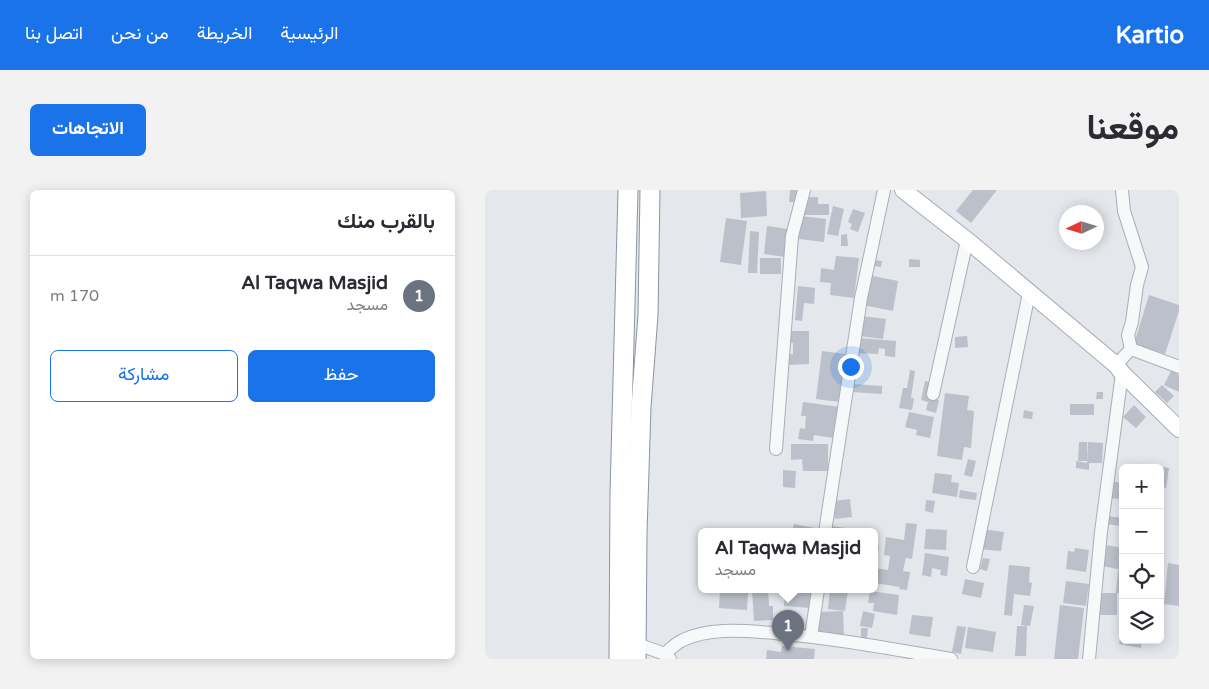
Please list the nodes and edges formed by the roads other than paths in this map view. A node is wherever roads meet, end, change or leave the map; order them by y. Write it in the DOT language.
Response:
graph roads {
  1 [pos="628,190"];
  2 [pos="650,190"];
  3 [pos="804,190"];
  4 [pos="884,190"];
  5 [pos="903,190"];
  6 [pos="1122,190"];
  7 [pos="967,240"];
  8 [pos="1029,293"];
  9 [pos="1131,349"];
  10 [pos="1179,367"];
  11 [pos="1119,369"];
  12 [pos="933,394"];
  13 [pos="1179,429"];
  14 [pos="776,449"];
  15 [pos="826,528"];
  16 [pos="973,567"];
  17 [pos="817,593"];
  18 [pos="811,636"];
  19 [pos="637,651"];
  20 [pos="668,656"];
  21 [pos="619,659"];
  22 [pos="951,659"];
  23 [pos="1089,659"];
  1 -- 21 [label="highway"];
  2 -- 19 [label="highway"];
  3 -- 14 [label="street"];
  4 -- 15 [label="street"];
  5 -- 7 [label="main road"];
  6 -- 9 [label="street"];
  7 -- 8 [label="main road"];
  7 -- 12 [label="street"];
  8 -- 11 [label="main road"];
  8 -- 16 [label="street"];
  9 -- 10 [label="street"];
  9 -- 11 [label="street"];
  11 -- 13 [label="main road"];
  11 -- 23 [label="street"];
  17 -- 18 [label="street"];
  18 -- 20 [label="street"];
  18 -- 22 [label="street"];
  19 -- 20 [label="street"];
}
